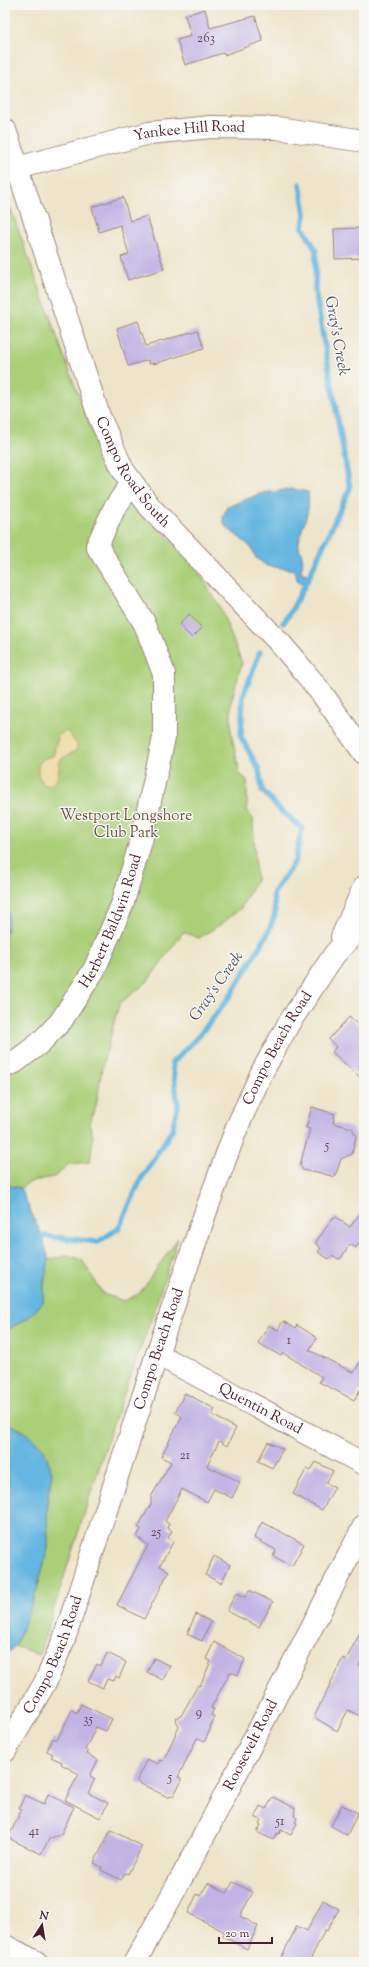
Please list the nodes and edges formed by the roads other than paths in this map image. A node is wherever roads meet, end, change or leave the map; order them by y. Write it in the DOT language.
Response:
graph roads {
  1 [pos="5,130"];
  2 [pos="364,141"];
  3 [pos="17,168"];
  4 [pos="132,483"];
  5 [pos="364,754"];
  6 [pos="364,887"];
  7 [pos="364,922"];
  8 [pos="334,955"];
  9 [pos="5,1066"];
  10 [pos="157,1354"];
  11 [pos="364,1464"];
  12 [pos="364,1526"];
  13 [pos="5,1751"];
  14 [pos="5,1946"];
  15 [pos="36,1962"];
  16 [pos="135,1962"];
  1 -- 3 [label="street, Compo Road South"];
  2 -- 3 [label="street, Yankee Hill Road"];
  3 -- 4 [label="street, Compo Road South"];
  4 -- 5 [label="street, Compo Road South"];
  4 -- 9 [label="street, Herbert Baldwin Road"];
  6 -- 8 [label="street, Compo Beach Road"];
  7 -- 8 [label="street, Compo Beach Road"];
  8 -- 10 [label="street, Compo Beach Road"];
  10 -- 11 [label="street, Quentin Road"];
  10 -- 13 [label="street, Compo Beach Road"];
  12 -- 16 [label="street, Roosevelt Road"];
  14 -- 15 [label="street"];
}
